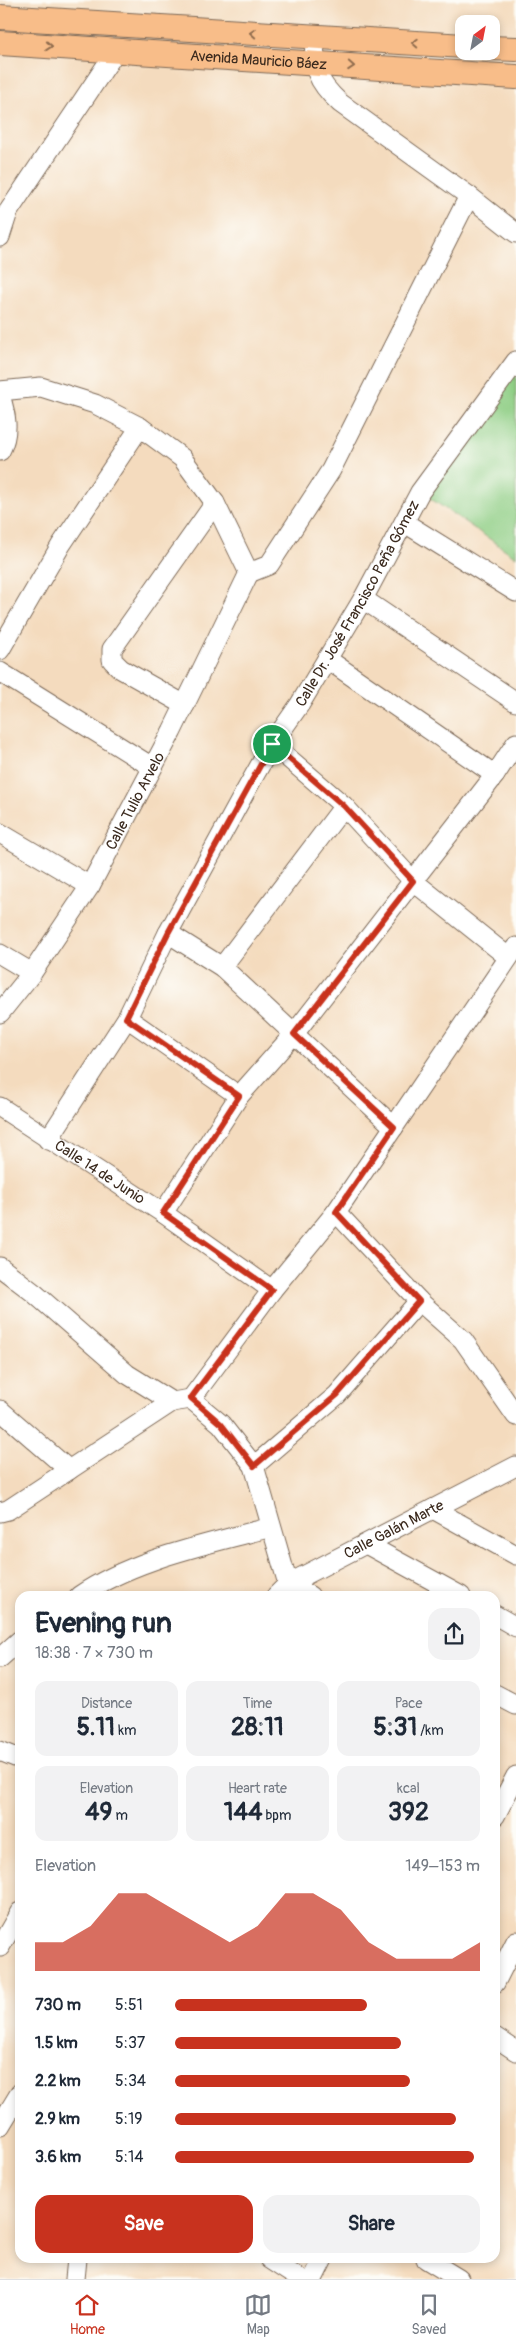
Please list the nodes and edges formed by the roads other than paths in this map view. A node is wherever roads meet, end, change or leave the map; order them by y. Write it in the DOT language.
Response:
graph roads {
  1 [pos="0,17"];
  2 [pos="315,37"];
  3 [pos="0,43"];
  4 [pos="455,45"];
  5 [pos="500,48"];
  6 [pos="516,49"];
  7 [pos="116,51"];
  8 [pos="313,63"];
  9 [pos="516,77"];
  10 [pos="469,196"];
  11 [pos="4,209"];
  12 [pos="516,233"];
  13 [pos="0,237"];
  14 [pos="516,361"];
  15 [pos="0,393"];
  16 [pos="140,427"];
  17 [pos="0,451"];
  18 [pos="215,503"];
  19 [pos="405,523"];
  20 [pos="248,573"];
  21 [pos="516,592"];
  22 [pos="364,599"];
  23 [pos="0,650"];
  24 [pos="327,660"];
  25 [pos="0,672"];
  26 [pos="516,702"];
  27 [pos="185,705"];
  28 [pos="516,743"];
  29 [pos="272,744"];
  30 [pos="152,768"];
  31 [pos="495,775"];
  32 [pos="344,806"];
  33 [pos="0,832"];
  34 [pos="413,881"];
  35 [pos="90,886"];
  36 [pos="168,933"];
  37 [pos="512,952"];
  38 [pos="0,954"];
  39 [pos="222,967"];
  40 [pos="32,974"];
  41 [pos="0,1013"];
  42 [pos="126,1018"];
  43 [pos="294,1034"];
  44 [pos="239,1096"];
  45 [pos="0,1107"];
  46 [pos="394,1127"];
  47 [pos="48,1140"];
  48 [pos="336,1212"];
  49 [pos="163,1213"];
  50 [pos="0,1267"];
  51 [pos="272,1290"];
  52 [pos="419,1301"];
  53 [pos="191,1398"];
  54 [pos="172,1402"];
  55 [pos="0,1410"];
  56 [pos="516,1416"];
  57 [pos="254,1466"];
  58 [pos="516,1466"];
  59 [pos="68,1470"];
  60 [pos="433,1509"];
  61 [pos="0,1512"];
  62 [pos="271,1528"];
  63 [pos="366,1544"];
  64 [pos="516,1555"];
  65 [pos="282,1590"];
  66 [pos="86,1591"];
  67 [pos="452,1591"];
  68 [pos="500,1618"];
  69 [pos="516,1627"];
  70 [pos="15,1644"];
  71 [pos="0,1658"];
  72 [pos="500,1697"];
  73 [pos="516,1705"];
  74 [pos="0,1751"];
  75 [pos="15,1757"];
  76 [pos="516,1776"];
  77 [pos="500,1806"];
  78 [pos="15,1921"];
  79 [pos="516,1942"];
  80 [pos="0,1947"];
  81 [pos="500,1973"];
  82 [pos="500,2040"];
  83 [pos="516,2051"];
  84 [pos="15,2102"];
  85 [pos="7,2116"];
  86 [pos="77,2263"];
  87 [pos="275,2263"];
  88 [pos="321,2263"];
  89 [pos="433,2263"];
  90 [pos="75,2279"];
  91 [pos="300,2279"];
  92 [pos="313,2279"];
  93 [pos="459,2279"];
  2 -- 1 [label="main road, Avenida Mauricio Báez, one-way"];
  4 -- 2 [label="main road, Avenida Mauricio Báez, one-way"];
  2 -- 8 [label="street"];
  3 -- 7 [label="main road, Avenida Mauricio Báez, one-way"];
  5 -- 6 [label="main road"];
  7 -- 8 [label="main road, Avenida Mauricio Báez"];
  7 -- 11 [label="street"];
  8 -- 9 [label="main road, Avenida Mauricio Báez, one-way"];
  8 -- 10 [label="street"];
  10 -- 12 [label="street"];
  10 -- 20 [label="street"];
  11 -- 13 [label="street"];
  14 -- 19 [label="street, Calle Dr. José Francisco Peña Gómez"];
  15 -- 16 [label="street"];
  15 -- 17 [label="street"];
  16 -- 18 [label="street"];
  16 -- 23 [label="street"];
  18 -- 20 [label="street"];
  18 -- 27 [label="street"];
  19 -- 21 [label="street"];
  19 -- 22 [label="street, Calle Dr. José Francisco Peña Gómez"];
  20 -- 27 [label="street, Calle Tulio Arvelo"];
  22 -- 24 [label="street, Calle Dr. José Francisco Peña Gómez"];
  22 -- 26 [label="street"];
  24 -- 29 [label="street, Calle Dr. José Francisco Peña Gómez"];
  24 -- 31 [label="street"];
  25 -- 30 [label="street"];
  27 -- 30 [label="street, Calle Tulio Arvelo"];
  28 -- 31 [label="street"];
  29 -- 32 [label="street"];
  29 -- 36 [label="street, Calle Dr. José Francisco Peña Gómez"];
  30 -- 35 [label="street, Calle Tulio Arvelo"];
  31 -- 34 [label="street"];
  32 -- 34 [label="street"];
  32 -- 39 [label="street"];
  33 -- 35 [label="street"];
  34 -- 37 [label="street"];
  34 -- 43 [label="street"];
  35 -- 40 [label="street, Calle Tulio Arvelo"];
  36 -- 39 [label="street"];
  36 -- 42 [label="street, Calle Dr. José Francisco Peña Gómez"];
  37 -- 46 [label="street"];
  38 -- 40 [label="street"];
  39 -- 43 [label="street"];
  40 -- 41 [label="street, Calle Tulio Arvelo"];
  42 -- 44 [label="street"];
  42 -- 47 [label="street, Calle Dr. José Francisco Peña Gómez"];
  43 -- 44 [label="street"];
  43 -- 46 [label="street"];
  44 -- 49 [label="street"];
  45 -- 47 [label="street, Calle 14 de Junio"];
  46 -- 48 [label="street"];
  47 -- 49 [label="street, Calle 14 de Junio"];
  48 -- 51 [label="street"];
  48 -- 52 [label="street"];
  49 -- 51 [label="street, Calle 14 de Junio"];
  50 -- 54 [label="street"];
  51 -- 53 [label="street"];
  52 -- 56 [label="street"];
  52 -- 57 [label="street"];
  53 -- 54 [label="street"];
  53 -- 57 [label="street"];
  54 -- 59 [label="street"];
  55 -- 59 [label="street"];
  57 -- 62 [label="street"];
  58 -- 60 [label="street, Calle Galán Marte"];
  59 -- 61 [label="street"];
  60 -- 63 [label="street, Calle Galán Marte"];
  60 -- 64 [label="street"];
  62 -- 65 [label="street"];
  62 -- 66 [label="street"];
  63 -- 65 [label="street, Calle Galán Marte"];
  63 -- 67 [label="street"];
  68 -- 69 [label="street"];
  70 -- 71 [label="street"];
  72 -- 73 [label="street"];
  74 -- 75 [label="street"];
  76 -- 77 [label="street"];
  78 -- 80 [label="street"];
  79 -- 81 [label="street"];
  82 -- 83 [label="street"];
  84 -- 85 [label="street"];
  86 -- 90 [label="street"];
  87 -- 91 [label="street"];
  88 -- 92 [label="street"];
  89 -- 93 [label="street"];
}
